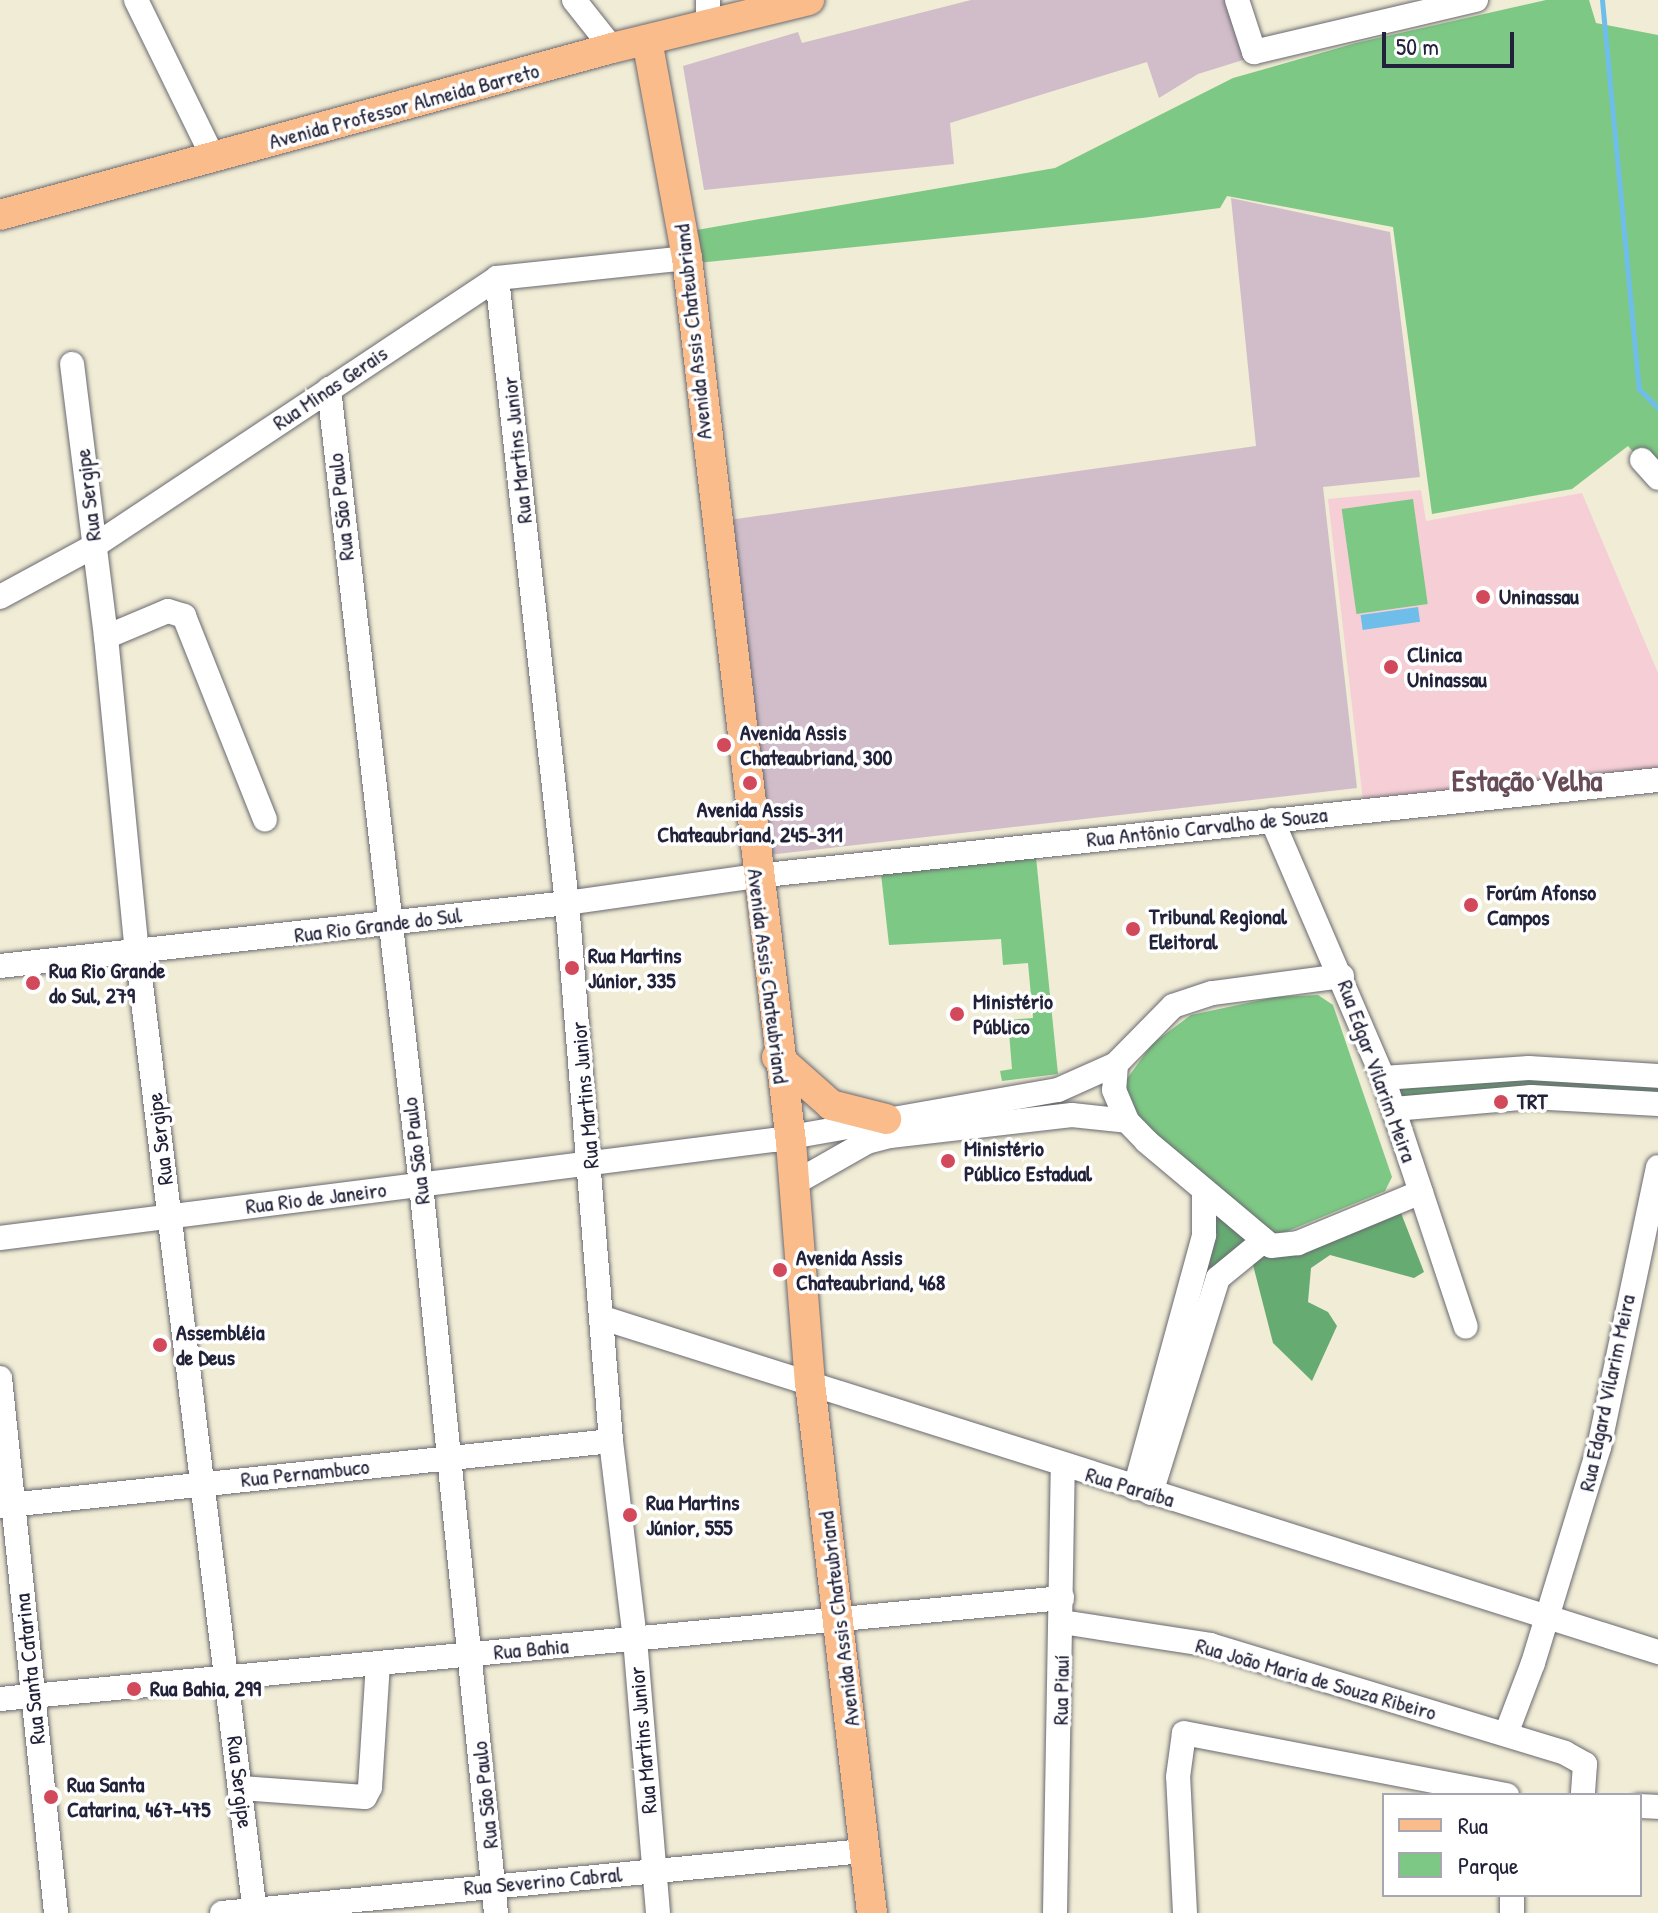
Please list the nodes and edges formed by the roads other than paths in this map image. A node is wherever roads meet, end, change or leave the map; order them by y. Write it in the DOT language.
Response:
graph roads {
  1 [pos="136,0"];
  2 [pos="574,0"];
  3 [pos="809,0"];
  4 [pos="1237,0"];
  5 [pos="1476,0"];
  6 [pos="708,14"];
  7 [pos="647,40"];
  8 [pos="612,48"];
  9 [pos="213,157"];
  10 [pos="0,215"];
  11 [pos="687,258"];
  12 [pos="497,278"];
  13 [pos="72,364"];
  14 [pos="329,389"];
  15 [pos="94,546"];
  16 [pos="0,597"];
  17 [pos="106,637"];
  18 [pos="1658,780"];
  19 [pos="265,820"];
  20 [pos="1272,820"];
  21 [pos="756,876"];
  22 [pos="567,903"];
  23 [pos="388,924"];
  24 [pos="137,952"];
  25 [pos="0,966"];
  26 [pos="1342,976"];
  27 [pos="777,1057"];
  28 [pos="1116,1064"];
  29 [pos="1658,1076"];
  30 [pos="1383,1078"];
  31 [pos="1658,1104"];
  32 [pos="1394,1109"];
  33 [pos="886,1119"];
  34 [pos="1127,1121"];
  35 [pos="782,1138"];
  36 [pos="592,1164"];
  37 [pos="1658,1167"];
  38 [pos="793,1184"];
  39 [pos="421,1185"];
  40 [pos="1204,1192"];
  41 [pos="1421,1192"];
  42 [pos="169,1217"];
  43 [pos="0,1238"];
  44 [pos="1262,1242"];
  45 [pos="603,1318"];
  46 [pos="1466,1327"];
  47 [pos="0,1378"];
  48 [pos="810,1383"];
  49 [pos="611,1441"];
  50 [pos="446,1458"];
  51 [pos="1063,1466"];
  52 [pos="204,1484"];
  53 [pos="1143,1490"];
  54 [pos="6,1506"];
  55 [pos="1062,1610"];
  56 [pos="1548,1616"];
  57 [pos="841,1619"];
  58 [pos="635,1639"];
  59 [pos="1658,1652"];
  60 [pos="471,1654"];
  61 [pos="378,1663"];
  62 [pos="226,1678"];
  63 [pos="32,1696"];
  64 [pos="0,1699"];
  65 [pos="1506,1734"];
  66 [pos="241,1788"];
  67 [pos="1497,1793"];
  68 [pos="1583,1793"];
  69 [pos="864,1851"];
  70 [pos="654,1870"];
  71 [pos="494,1885"];
  72 [pos="394,1904"];
  73 [pos="255,1911"];
  74 [pos="56,1913"];
  75 [pos="222,1913"];
  76 [pos="496,1913"];
  77 [pos="658,1913"];
  78 [pos="872,1913"];
  79 [pos="1055,1913"];
  80 [pos="1185,1913"];
  1 -- 9 [label="street"];
  2 -- 8 [label="street"];
  3 -- 6 [label="main road, Avenida Professor Almeida Barreto"];
  4 -- 5 [label="street"];
  6 -- 7 [label="main road, Avenida Professor Almeida Barreto"];
  7 -- 8 [label="main road, Avenida Professor Almeida Barreto"];
  7 -- 11 [label="main road, Avenida Assis Chateubriand"];
  8 -- 9 [label="main road, Avenida Professor Almeida Barreto"];
  9 -- 10 [label="main road, Avenida Professor Almeida Barreto"];
  11 -- 12 [label="street, Rua Minas Gerais"];
  11 -- 21 [label="main road, Avenida Assis Chateubriand"];
  12 -- 14 [label="street, Rua Minas Gerais"];
  12 -- 22 [label="street, Rua Martins Junior"];
  13 -- 15 [label="street, Rua Sergipe"];
  14 -- 15 [label="street, Rua Minas Gerais"];
  14 -- 23 [label="street, Rua São Paulo"];
  15 -- 16 [label="street, Rua Minas Gerais"];
  15 -- 17 [label="street, Rua Sergipe"];
  17 -- 19 [label="street"];
  17 -- 24 [label="street, Rua Sergipe"];
  18 -- 20 [label="street, Rua Antônio Carvalho de Souza"];
  20 -- 21 [label="street, Rua Antônio Carvalho de Souza"];
  20 -- 26 [label="street, Rua Edgar Vilarim Meira"];
  21 -- 22 [label="street, Rua Rio Grande do Sul"];
  21 -- 27 [label="main road, Avenida Assis Chateubriand"];
  22 -- 23 [label="street, Rua Rio Grande do Sul"];
  22 -- 36 [label="street, Rua Martins Junior"];
  23 -- 24 [label="street, Rua Rio Grande do Sul"];
  23 -- 39 [label="street, Rua São Paulo"];
  24 -- 25 [label="street, Rua Rio Grande do Sul"];
  24 -- 42 [label="street, Rua Sergipe"];
  26 -- 28 [label="street"];
  26 -- 30 [label="street, Rua Edgar Vilarim Meira"];
  27 -- 33 [label="main road"];
  27 -- 35 [label="main road, Avenida Assis Chateubriand"];
  28 -- 33 [label="street, Rua Rio de Janeiro"];
  28 -- 34 [label="street"];
  29 -- 30 [label="street"];
  30 -- 32 [label="street, Rua Edgar Vilarim Meira"];
  31 -- 32 [label="street"];
  32 -- 41 [label="street, Rua Edgar Vilarim Meira"];
  33 -- 35 [label="street, Rua Rio de Janeiro"];
  34 -- 38 [label="street"];
  34 -- 40 [label="street"];
  35 -- 36 [label="street, Rua Rio de Janeiro"];
  35 -- 38 [label="main road, Avenida Assis Chateubriand"];
  36 -- 39 [label="street, Rua Rio de Janeiro"];
  36 -- 45 [label="street, Rua Martins Junior"];
  37 -- 56 [label="street, Rua Edgard Vilarim Meira"];
  38 -- 48 [label="main road, Avenida Assis Chateubriand"];
  39 -- 42 [label="street, Rua Rio de Janeiro"];
  39 -- 50 [label="street, Rua São Paulo"];
  40 -- 44 [label="street"];
  40 -- 53 [label="street"];
  41 -- 44 [label="street"];
  41 -- 46 [label="street, Rua Edgar Vilarim Meira"];
  42 -- 43 [label="street, Rua Rio de Janeiro"];
  42 -- 52 [label="street, Rua Sergipe"];
  44 -- 53 [label="street"];
  45 -- 48 [label="street, Rua Paraíba"];
  45 -- 49 [label="street, Rua Martins Junior"];
  47 -- 54 [label="street, Rua Santa Catarina"];
  48 -- 51 [label="street, Rua Paraíba"];
  48 -- 57 [label="main road, Avenida Assis Chateubriand"];
  49 -- 50 [label="street, Rua Pernambuco"];
  49 -- 58 [label="street, Rua Martins Junior"];
  50 -- 52 [label="street, Rua Pernambuco"];
  50 -- 60 [label="street, Rua São Paulo"];
  51 -- 53 [label="street, Rua Paraíba"];
  51 -- 55 [label="street, Rua Piauí"];
  52 -- 54 [label="street, Rua Pernambuco"];
  52 -- 62 [label="street, Rua Sergipe"];
  53 -- 56 [label="street, Rua Paraíba"];
  54 -- 63 [label="street, Rua Santa Catarina"];
  55 -- 57 [label="street, Rua Bahia"];
  55 -- 65 [label="street, Rua João Maria de Souza Ribeiro"];
  55 -- 79 [label="street, Rua Piauí"];
  56 -- 59 [label="street, Rua Paraíba"];
  56 -- 65 [label="street, Rua Edgard Vilarim Meira"];
  57 -- 58 [label="street, Rua Bahia"];
  57 -- 69 [label="main road, Avenida Assis Chateubriand"];
  58 -- 60 [label="street, Rua Bahia"];
  58 -- 70 [label="street, Rua Martins Junior"];
  60 -- 61 [label="street, Rua Bahia"];
  60 -- 71 [label="street, Rua São Paulo"];
  61 -- 62 [label="street, Rua Bahia"];
  61 -- 66 [label="street"];
  62 -- 63 [label="street, Rua Bahia"];
  62 -- 66 [label="street, Rua Sergipe"];
  63 -- 64 [label="street, Rua Bahia"];
  63 -- 74 [label="street, Rua Santa Catarina"];
  65 -- 68 [label="street, Rua João Maria de Souza Ribeiro"];
  66 -- 73 [label="street, Rua Sergipe"];
  67 -- 80 [label="street"];
  69 -- 70 [label="street, Rua Severino Cabral"];
  69 -- 78 [label="main road, Avenida Assis Chateubriand"];
  70 -- 71 [label="street, Rua Severino Cabral"];
  70 -- 77 [label="street, Rua Martins Junior"];
  71 -- 72 [label="street, Rua Severino Cabral"];
  71 -- 76 [label="street, Rua São Paulo"];
  72 -- 73 [label="street, Rua Severino Cabral"];
  73 -- 75 [label="street, Rua Severino Cabral"];
}
